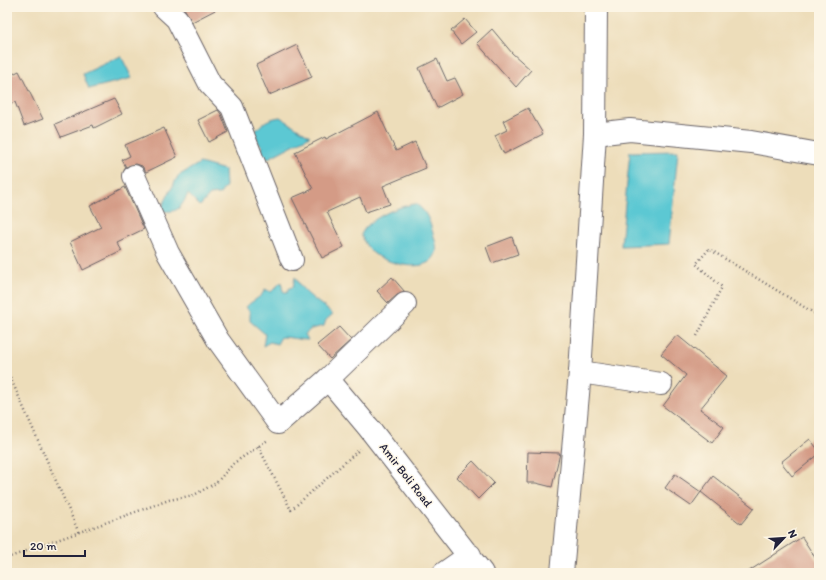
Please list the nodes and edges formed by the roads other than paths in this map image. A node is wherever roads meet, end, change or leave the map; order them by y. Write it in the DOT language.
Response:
graph roads {
  1 [pos="164,7"];
  2 [pos="596,7"];
  3 [pos="595,134"];
  4 [pos="819,154"];
  5 [pos="134,176"];
  6 [pos="292,260"];
  7 [pos="405,304"];
  8 [pos="580,372"];
  9 [pos="328,379"];
  10 [pos="661,384"];
  11 [pos="470,555"];
  12 [pos="444,573"];
  13 [pos="482,573"];
  14 [pos="562,573"];
  1 -- 6 [label="street"];
  2 -- 3 [label="street"];
  3 -- 4 [label="street"];
  3 -- 8 [label="street"];
  5 -- 9 [label="street"];
  7 -- 9 [label="street"];
  8 -- 10 [label="street"];
  8 -- 14 [label="street"];
  9 -- 11 [label="street, Amir Boli Road"];
  11 -- 12 [label="street"];
  11 -- 13 [label="street, Amir Boli Road"];
}
